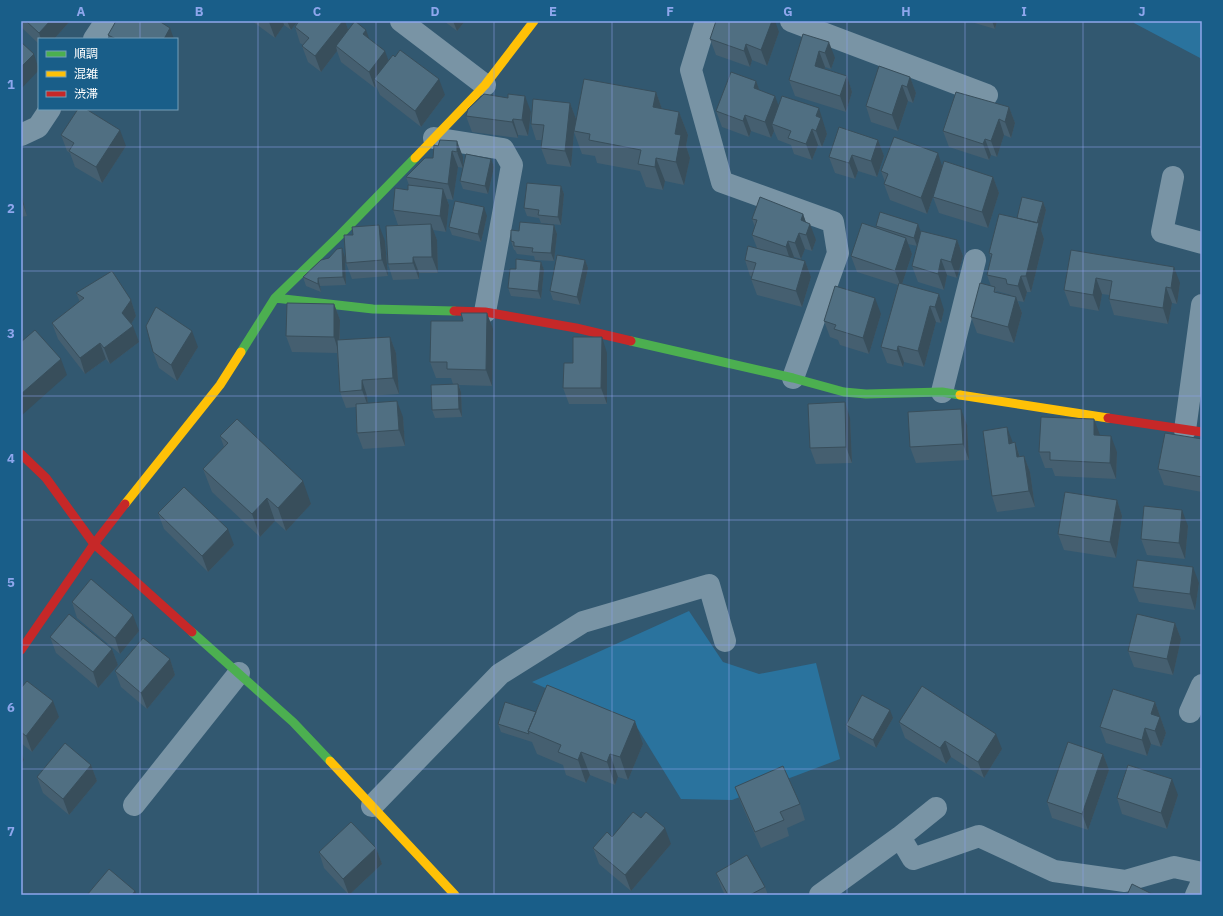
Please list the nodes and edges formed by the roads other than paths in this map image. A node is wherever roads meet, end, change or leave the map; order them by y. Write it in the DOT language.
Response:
graph roads {
  1 [pos="106,21"];
  2 [pos="401,21"];
  3 [pos="534,21"];
  4 [pos="706,21"];
  5 [pos="791,21"];
  6 [pos="95,38"];
  7 [pos="485,85"];
  8 [pos="987,95"];
  9 [pos="49,110"];
  10 [pos="21,135"];
  11 [pos="434,138"];
  12 [pos="1173,178"];
  13 [pos="1202,243"];
  14 [pos="975,260"];
  15 [pos="275,298"];
  16 [pos="1202,304"];
  17 [pos="485,312"];
  18 [pos="793,378"];
  19 [pos="942,392"];
  20 [pos="1194,431"];
  21 [pos="21,454"];
  22 [pos="94,544"];
  23 [pos="725,641"];
  24 [pos="21,650"];
  25 [pos="239,673"];
  26 [pos="1202,685"];
  27 [pos="1190,712"];
  28 [pos="134,805"];
  29 [pos="372,806"];
  30 [pos="936,808"];
  31 [pos="900,837"];
  32 [pos="1202,873"];
  33 [pos="1202,882"];
  34 [pos="1115,887"];
  35 [pos="455,895"];
  36 [pos="820,895"];
  37 [pos="1196,895"];
  1 -- 6 [label="street"];
  2 -- 7 [label="street"];
  3 -- 7 [label="street"];
  4 -- 18 [label="street"];
  5 -- 8 [label="street"];
  7 -- 11 [label="street"];
  9 -- 10 [label="street"];
  11 -- 15 [label="street"];
  11 -- 17 [label="street"];
  12 -- 13 [label="street"];
  14 -- 19 [label="street"];
  15 -- 17 [label="street"];
  15 -- 22 [label="street"];
  16 -- 20 [label="street"];
  17 -- 18 [label="street"];
  18 -- 19 [label="street"];
  19 -- 20 [label="street"];
  21 -- 22 [label="street"];
  22 -- 24 [label="street"];
  22 -- 25 [label="street"];
  23 -- 29 [label="street"];
  25 -- 28 [label="street"];
  25 -- 29 [label="street"];
  26 -- 27 [label="street"];
  29 -- 35 [label="street"];
  30 -- 31 [label="street"];
  31 -- 34 [label="street"];
  31 -- 36 [label="street"];
  32 -- 34 [label="street"];
  33 -- 37 [label="street"];
}
